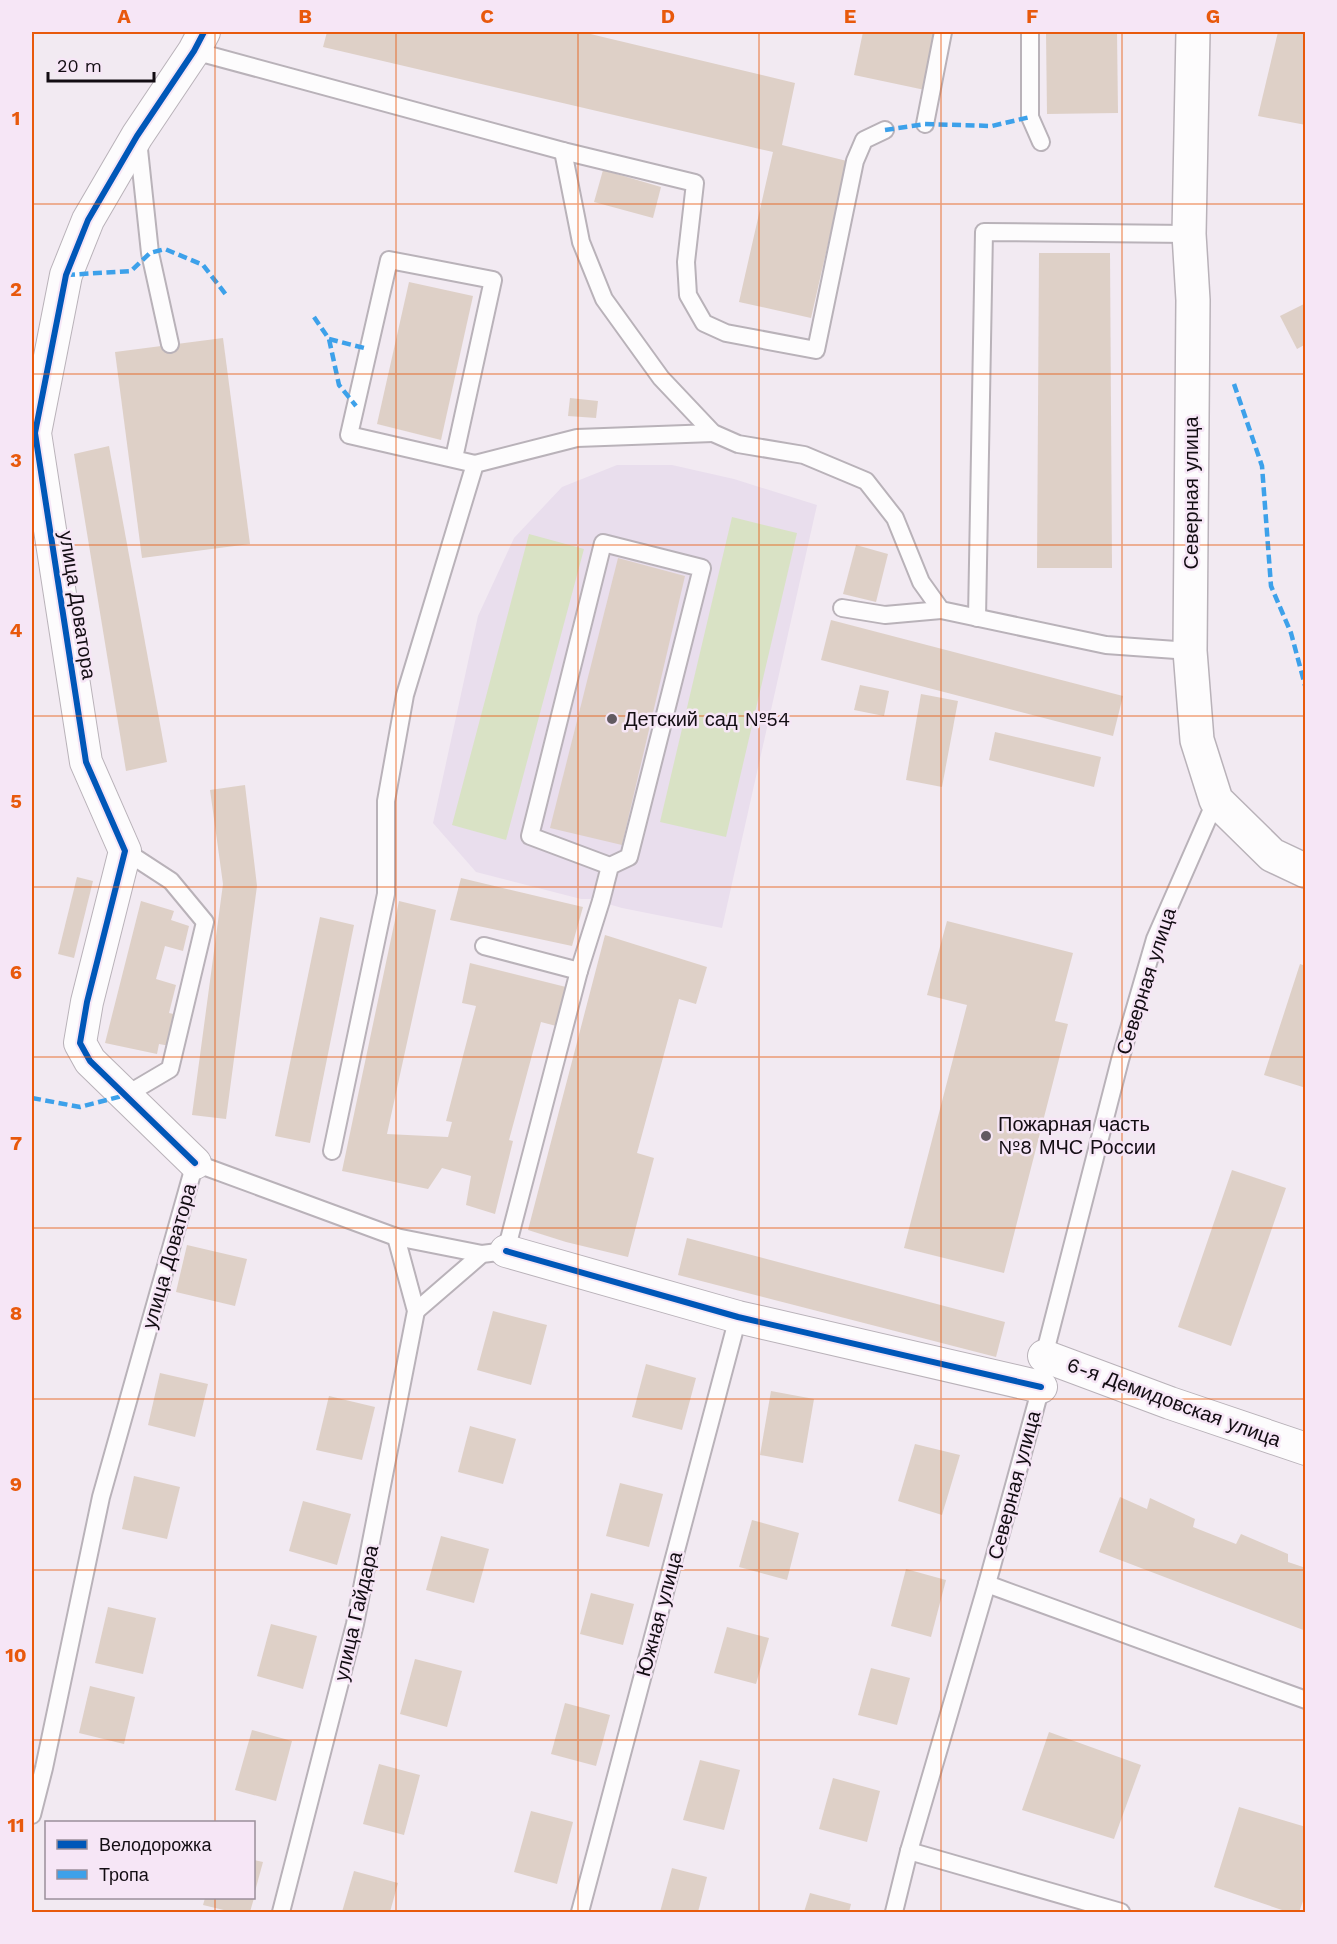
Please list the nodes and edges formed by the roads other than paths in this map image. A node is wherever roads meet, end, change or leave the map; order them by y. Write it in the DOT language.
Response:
graph roads {
  1 [pos="943,32"];
  2 [pos="1030,32"];
  3 [pos="1193,32"];
  4 [pos="199,41"];
  5 [pos="925,124"];
  6 [pos="885,130"];
  7 [pos="137,136"];
  8 [pos="1041,142"];
  9 [pos="563,151"];
  10 [pos="1188,234"];
  11 [pos="170,344"];
  12 [pos="713,433"];
  13 [pos="454,458"];
  14 [pos="475,464"];
  15 [pos="842,608"];
  16 [pos="941,610"];
  17 [pos="977,618"];
  18 [pos="1190,651"];
  19 [pos="1216,800"];
  20 [pos="125,851"];
  21 [pos="610,866"];
  22 [pos="1305,871"];
  23 [pos="484,946"];
  24 [pos="579,971"];
  25 [pos="126,1095"];
  26 [pos="332,1150"];
  27 [pos="195,1163"];
  28 [pos="396,1237"];
  29 [pos="494,1253"];
  30 [pos="416,1311"];
  31 [pos="738,1317"];
  32 [pos="1044,1356"];
  33 [pos="1041,1387"];
  34 [pos="1305,1449"];
  35 [pos="987,1584"];
  36 [pos="1305,1700"];
  37 [pos="32,1815"];
  38 [pos="909,1851"];
  39 [pos="281,1912"];
  40 [pos="580,1912"];
  41 [pos="894,1912"];
  42 [pos="1121,1912"];
  1 -- 5 [label="lane"];
  2 -- 8 [label="lane"];
  3 -- 10 [label="main road, Северная улица"];
  4 -- 7 [label="street, улица Доватора"];
  4 -- 9 [label="lane"];
  6 -- 9 [label="lane"];
  7 -- 11 [label="lane"];
  7 -- 20 [label="street, улица Доватора"];
  9 -- 12 [label="lane"];
  10 -- 17 [label="lane"];
  10 -- 18 [label="main road, Северная улица"];
  12 -- 14 [label="lane"];
  12 -- 16 [label="lane"];
  13 -- 13 [label="lane"];
  13 -- 14 [label="lane"];
  14 -- 26 [label="lane"];
  15 -- 16 [label="lane"];
  16 -- 17 [label="lane"];
  17 -- 18 [label="lane"];
  18 -- 19 [label="main road, Северная улица"];
  19 -- 22 [label="main road"];
  19 -- 32 [label="lane, Северная улица"];
  20 -- 25 [label="street, улица Доватора"];
  20 -- 25 [label="lane"];
  21 -- 21 [label="lane"];
  21 -- 24 [label="lane"];
  23 -- 24 [label="lane"];
  24 -- 29 [label="lane"];
  25 -- 27 [label="street, улица Доватора"];
  27 -- 28 [label="lane"];
  27 -- 37 [label="lane, улица Доватора"];
  28 -- 29 [label="lane"];
  28 -- 30 [label="lane"];
  29 -- 30 [label="lane"];
  29 -- 31 [label="street"];
  30 -- 39 [label="lane, улица Гайдара"];
  31 -- 33 [label="street"];
  31 -- 40 [label="lane, Южная улица"];
  32 -- 33 [label="lane, Северная улица"];
  32 -- 34 [label="street, 6-я Демидовская улица"];
  33 -- 35 [label="lane, Северная улица"];
  35 -- 36 [label="lane"];
  35 -- 38 [label="lane, Северная улица"];
  38 -- 41 [label="lane, Северная улица"];
  38 -- 42 [label="lane"];
}
